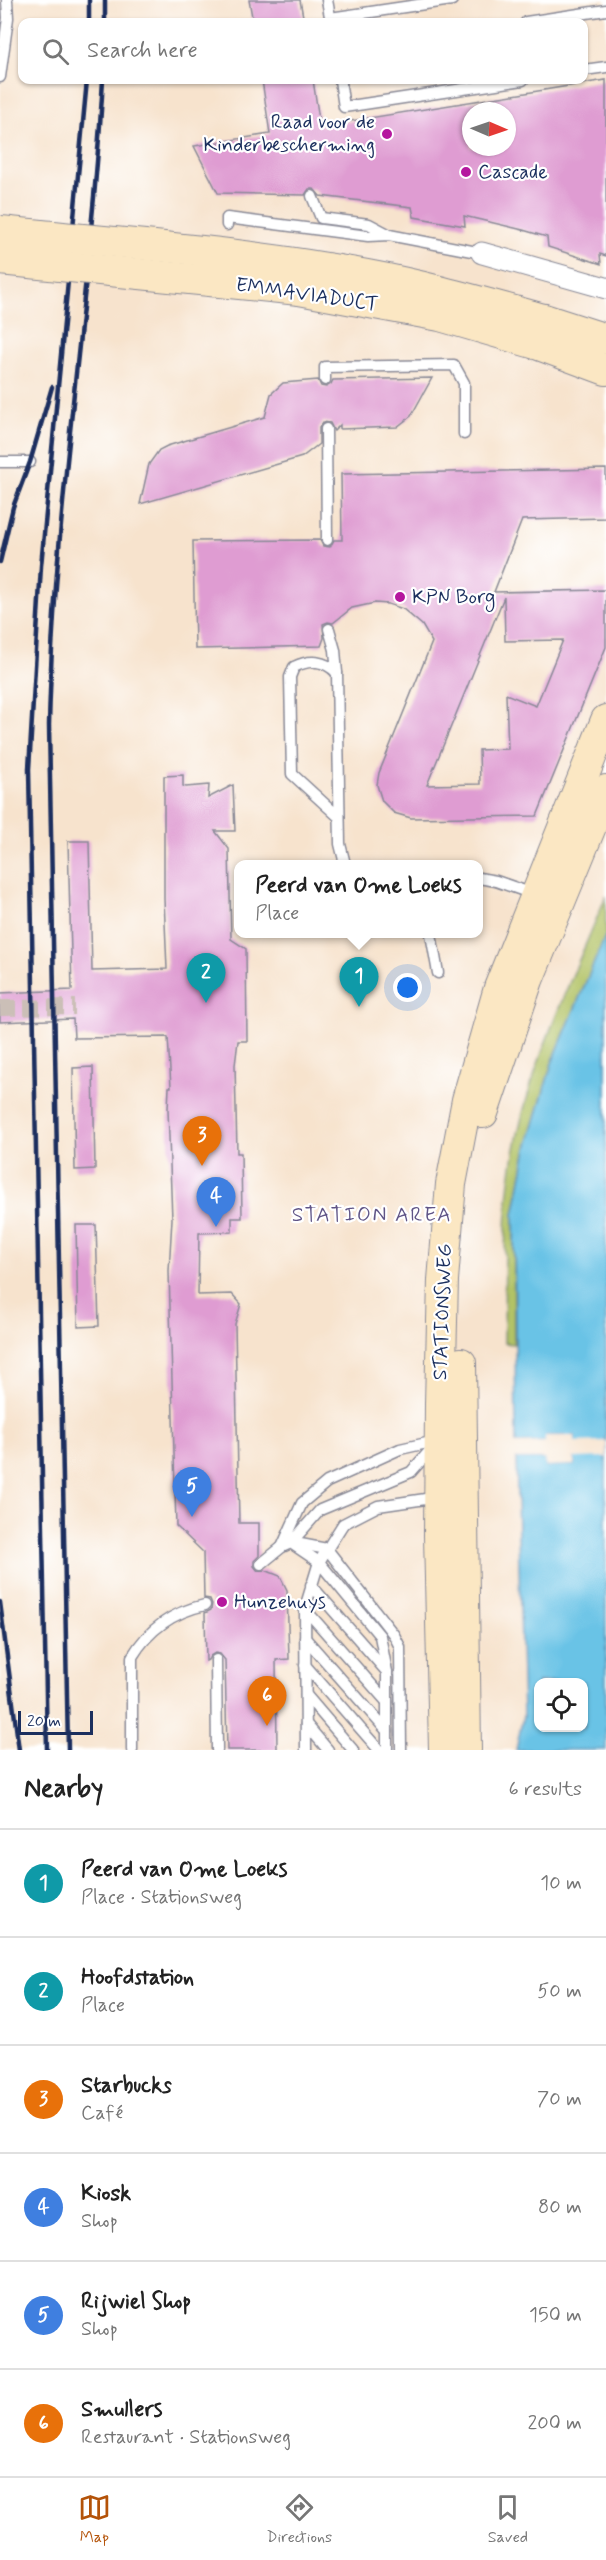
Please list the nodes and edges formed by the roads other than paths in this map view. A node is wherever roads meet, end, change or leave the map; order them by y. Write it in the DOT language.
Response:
graph roads {
  1 [pos="7,0"];
  2 [pos="327,0"];
  3 [pos="452,0"];
  4 [pos="606,10"];
  5 [pos="330,18"];
  6 [pos="342,18"];
  7 [pos="553,18"];
  8 [pos="606,67"];
  9 [pos="588,69"];
  10 [pos="0,77"];
  11 [pos="341,84"];
  12 [pos="495,84"];
  13 [pos="312,196"];
  14 [pos="227,225"];
  15 [pos="0,231"];
  16 [pos="389,235"];
  17 [pos="482,253"];
  18 [pos="0,261"];
  19 [pos="606,288"];
  20 [pos="540,332"];
  21 [pos="606,339"];
  22 [pos="606,370"];
  23 [pos="325,380"];
  24 [pos="326,429"];
  25 [pos="464,435"];
  26 [pos="0,462"];
  27 [pos="30,462"];
  28 [pos="327,540"];
  29 [pos="329,628"];
  30 [pos="337,673"];
  31 [pos="606,720"];
  32 [pos="606,790"];
  33 [pos="339,818"];
  34 [pos="343,860"];
  35 [pos="483,878"];
  36 [pos="548,900"];
  37 [pos="432,938"];
  38 [pos="438,973"];
  39 [pos="440,1440"];
  40 [pos="462,1472"];
  41 [pos="439,1496"];
  42 [pos="286,1545"];
  43 [pos="327,1549"];
  44 [pos="319,1562"];
  45 [pos="261,1564"];
  46 [pos="311,1585"];
  47 [pos="205,1605"];
  48 [pos="305,1609"];
  49 [pos="305,1638"];
  50 [pos="216,1660"];
  51 [pos="305,1665"];
  52 [pos="387,1672"];
  53 [pos="306,1695"];
  54 [pos="387,1702"];
  55 [pos="306,1724"];
  56 [pos="387,1731"];
  57 [pos="132,1750"];
  58 [pos="217,1750"];
  59 [pos="306,1750"];
  60 [pos="328,1750"];
  61 [pos="353,1750"];
  62 [pos="379,1750"];
  63 [pos="387,1750"];
  64 [pos="401,1750"];
  65 [pos="444,1750"];
  66 [pos="466,1750"];
  1 -- 10 [label="lane"];
  2 -- 5 [label="lane"];
  3 -- 6 [label="lane"];
  4 -- 7 [label="lane"];
  8 -- 9 [label="lane"];
  11 -- 12 [label="lane"];
  13 -- 16 [label="lane"];
  14 -- 16 [label="lane"];
  15 -- 20 [label="main road, EMMAVIADUCT, bridge"];
  16 -- 17 [label="lane"];
  17 -- 19 [label="street"];
  18 -- 20 [label="main road, EMMAVIADUCT, bridge"];
  20 -- 21 [label="main road, EMMAVIADUCT"];
  20 -- 22 [label="main road, EMMAVIADUCT"];
  23 -- 25 [label="lane"];
  24 -- 28 [label="lane"];
  26 -- 27 [label="lane"];
  29 -- 30 [label="lane"];
  30 -- 33 [label="lane"];
  30 -- 33 [label="lane"];
  31 -- 36 [label="main road, STATIONSWEG"];
  32 -- 36 [label="main road, STATIONSWEG"];
  33 -- 34 [label="lane"];
  35 -- 36 [label="lane"];
  36 -- 39 [label="main road, STATIONSWEG"];
  36 -- 40 [label="main road, STATIONSWEG"];
  37 -- 38 [label="lane"];
  39 -- 40 [label="lane"];
  39 -- 41 [label="main road, STATIONSWEG"];
  39 -- 42 [label="lane"];
  39 -- 42 [label="lane"];
  40 -- 41 [label="lane"];
  40 -- 66 [label="main road, STATIONSWEG"];
  41 -- 43 [label="lane"];
  41 -- 65 [label="main road, STATIONSWEG"];
  42 -- 43 [label="lane"];
  42 -- 44 [label="lane"];
  42 -- 45 [label="lane"];
  43 -- 44 [label="lane"];
  43 -- 64 [label="lane"];
  44 -- 46 [label="lane"];
  44 -- 52 [label="lane"];
  46 -- 48 [label="lane"];
  46 -- 52 [label="lane"];
  47 -- 57 [label="lane"];
  48 -- 49 [label="lane"];
  48 -- 54 [label="lane"];
  49 -- 51 [label="lane"];
  49 -- 56 [label="lane"];
  50 -- 58 [label="lane"];
  51 -- 53 [label="lane"];
  51 -- 62 [label="lane"];
  52 -- 54 [label="lane"];
  53 -- 55 [label="lane"];
  53 -- 61 [label="lane"];
  54 -- 56 [label="lane"];
  55 -- 59 [label="lane"];
  55 -- 60 [label="lane"];
  56 -- 63 [label="lane"];
}
